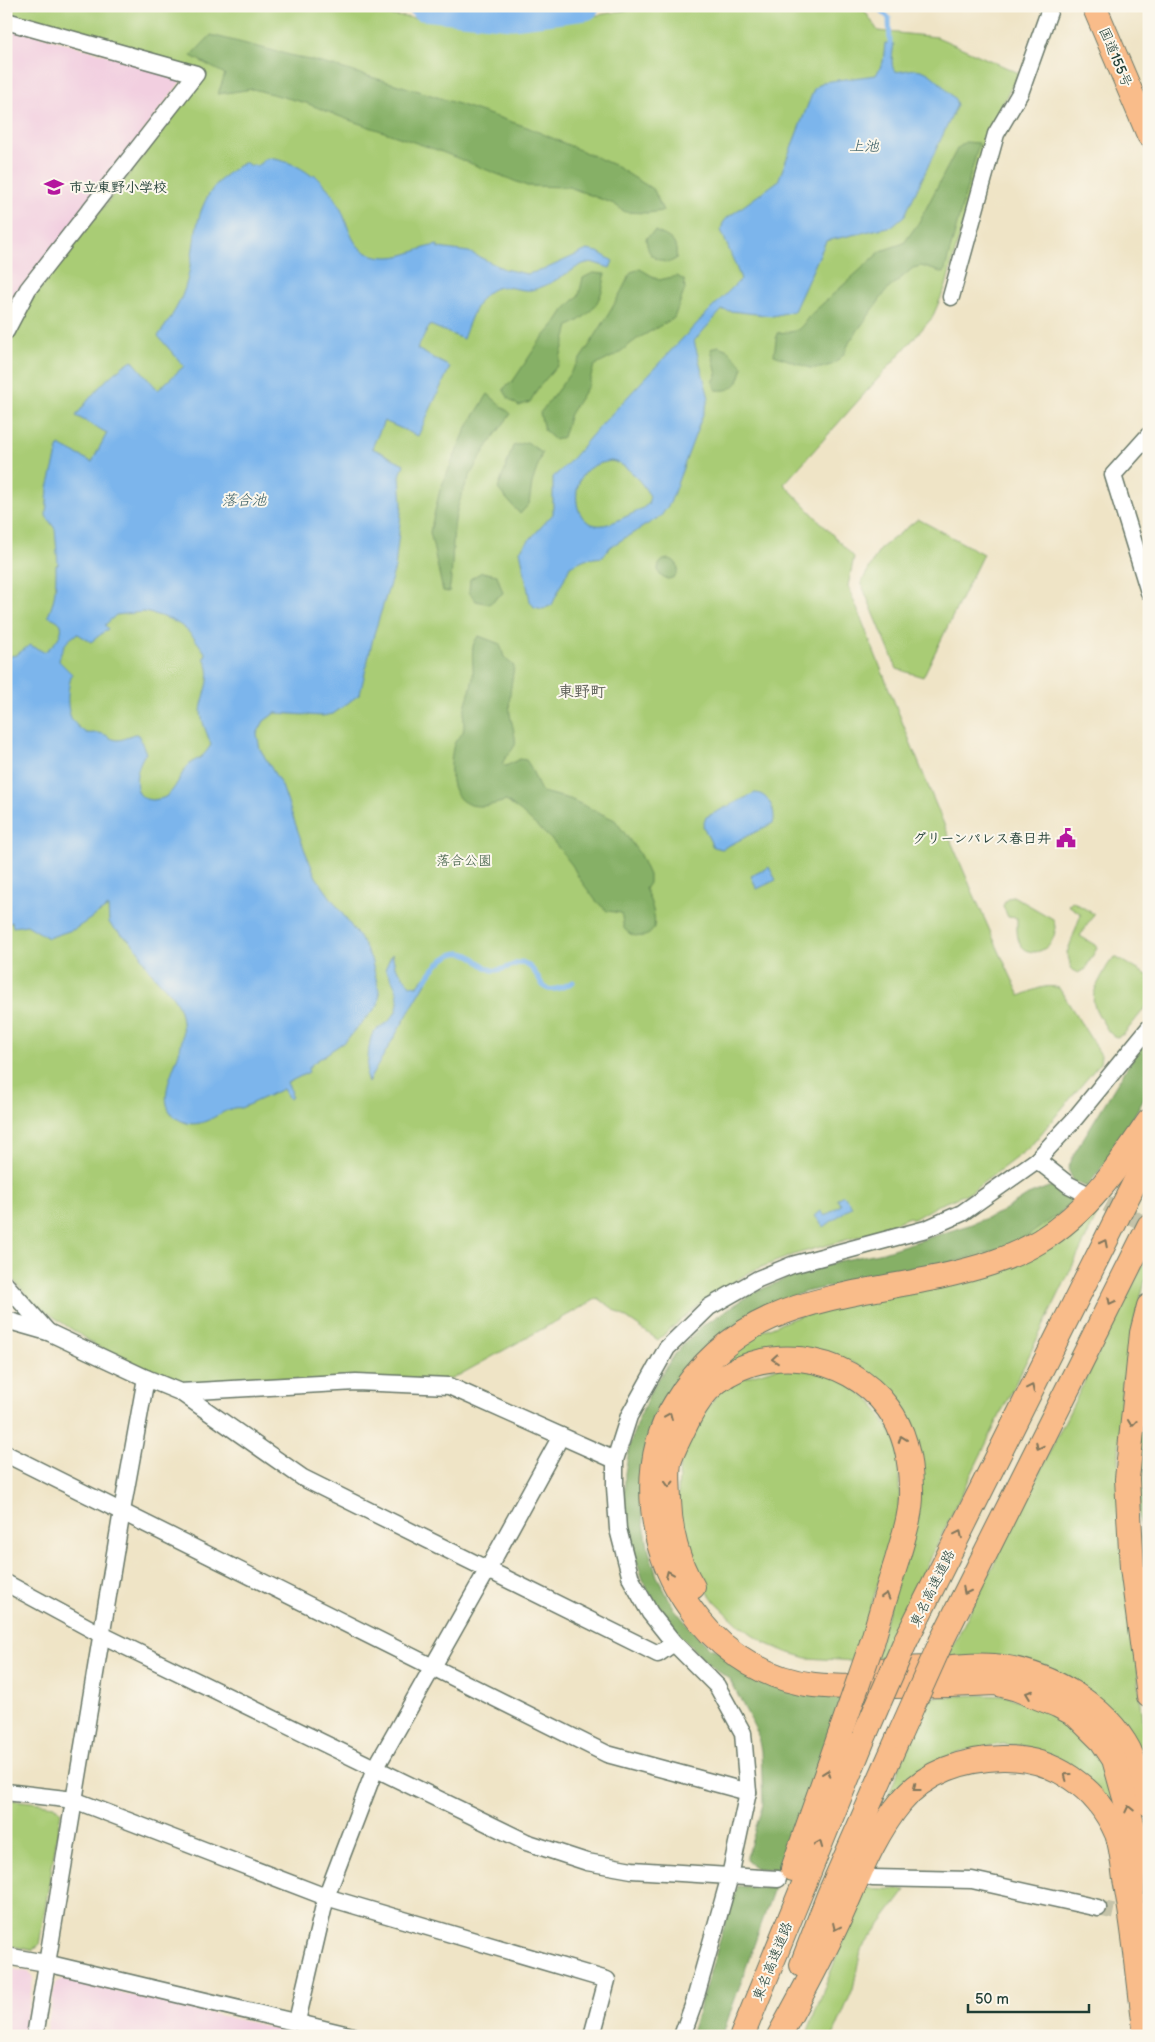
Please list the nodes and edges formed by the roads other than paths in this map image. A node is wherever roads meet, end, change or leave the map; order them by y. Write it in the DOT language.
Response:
graph roads {
  1 [pos="1051,6"];
  2 [pos="1094,6"];
  3 [pos="6,21"];
  4 [pos="1149,135"];
  5 [pos="951,297"];
  6 [pos="6,332"];
  7 [pos="1149,435"];
  8 [pos="1149,592"];
  9 [pos="1149,1028"];
  10 [pos="1149,1121"];
  11 [pos="1149,1154"];
  12 [pos="1037,1160"];
  13 [pos="1083,1192"];
  14 [pos="1149,1226"];
  15 [pos="6,1285"];
  16 [pos="1149,1306"];
  17 [pos="6,1320"];
  18 [pos="48,1332"];
  19 [pos="146,1378"];
  20 [pos="180,1392"];
  21 [pos="561,1436"];
  22 [pos="6,1454"];
  23 [pos="615,1460"];
  24 [pos="122,1510"];
  25 [pos="488,1569"];
  26 [pos="6,1583"];
  27 [pos="102,1635"];
  28 [pos="674,1643"];
  29 [pos="433,1667"];
  30 [pos="1149,1696"];
  31 [pos="375,1769"];
  32 [pos="6,1792"];
  33 [pos="748,1792"];
  34 [pos="74,1800"];
  35 [pos="1149,1804"];
  36 [pos="730,1876"];
  37 [pos="872,1878"];
  38 [pos="778,1879"];
  39 [pos="326,1898"];
  40 [pos="1098,1908"];
  41 [pos="1131,1909"];
  42 [pos="6,1956"];
  43 [pos="46,1964"];
  44 [pos="297,2022"];
  45 [pos="35,2036"];
  46 [pos="352,2036"];
  47 [pos="592,2036"];
  48 [pos="682,2036"];
  49 [pos="742,2036"];
  50 [pos="775,2036"];
  51 [pos="779,2036"];
  52 [pos="1146,2036"];
  1 -- 5 [label="street"];
  2 -- 4 [label="highway, 国道155号"];
  3 -- 6 [label="street"];
  7 -- 8 [label="street"];
  9 -- 12 [label="street"];
  41 -- 10 [label="highway, one-way"];
  49 -- 11 [label="highway, 東名高速道路, one-way, bridge"];
  12 -- 13 [label="street"];
  12 -- 23 [label="street"];
  14 -- 50 [label="highway, 東名高速道路, one-way, bridge"];
  15 -- 18 [label="street"];
  16 -- 30 [label="highway, one-way"];
  17 -- 18 [label="street"];
  18 -- 19 [label="street"];
  19 -- 20 [label="street"];
  19 -- 24 [label="street"];
  20 -- 21 [label="street"];
  20 -- 25 [label="street"];
  21 -- 23 [label="street"];
  21 -- 25 [label="street"];
  22 -- 24 [label="street"];
  23 -- 28 [label="street"];
  24 -- 27 [label="street"];
  24 -- 29 [label="street"];
  25 -- 28 [label="street"];
  25 -- 29 [label="street"];
  26 -- 27 [label="street"];
  27 -- 31 [label="street"];
  27 -- 34 [label="street"];
  28 -- 33 [label="street"];
  29 -- 31 [label="street"];
  29 -- 33 [label="street"];
  31 -- 36 [label="street"];
  31 -- 39 [label="street"];
  32 -- 34 [label="street"];
  33 -- 36 [label="street"];
  34 -- 39 [label="street"];
  34 -- 43 [label="street"];
  49 -- 35 [label="highway, one-way, bridge"];
  36 -- 38 [label="street"];
  36 -- 48 [label="street"];
  37 -- 40 [label="street"];
  39 -- 44 [label="street"];
  39 -- 47 [label="street"];
  41 -- 51 [label="highway, one-way"];
  41 -- 52 [label="highway"];
  42 -- 43 [label="street"];
  43 -- 44 [label="street"];
  43 -- 45 [label="street"];
  44 -- 46 [label="street"];
}
